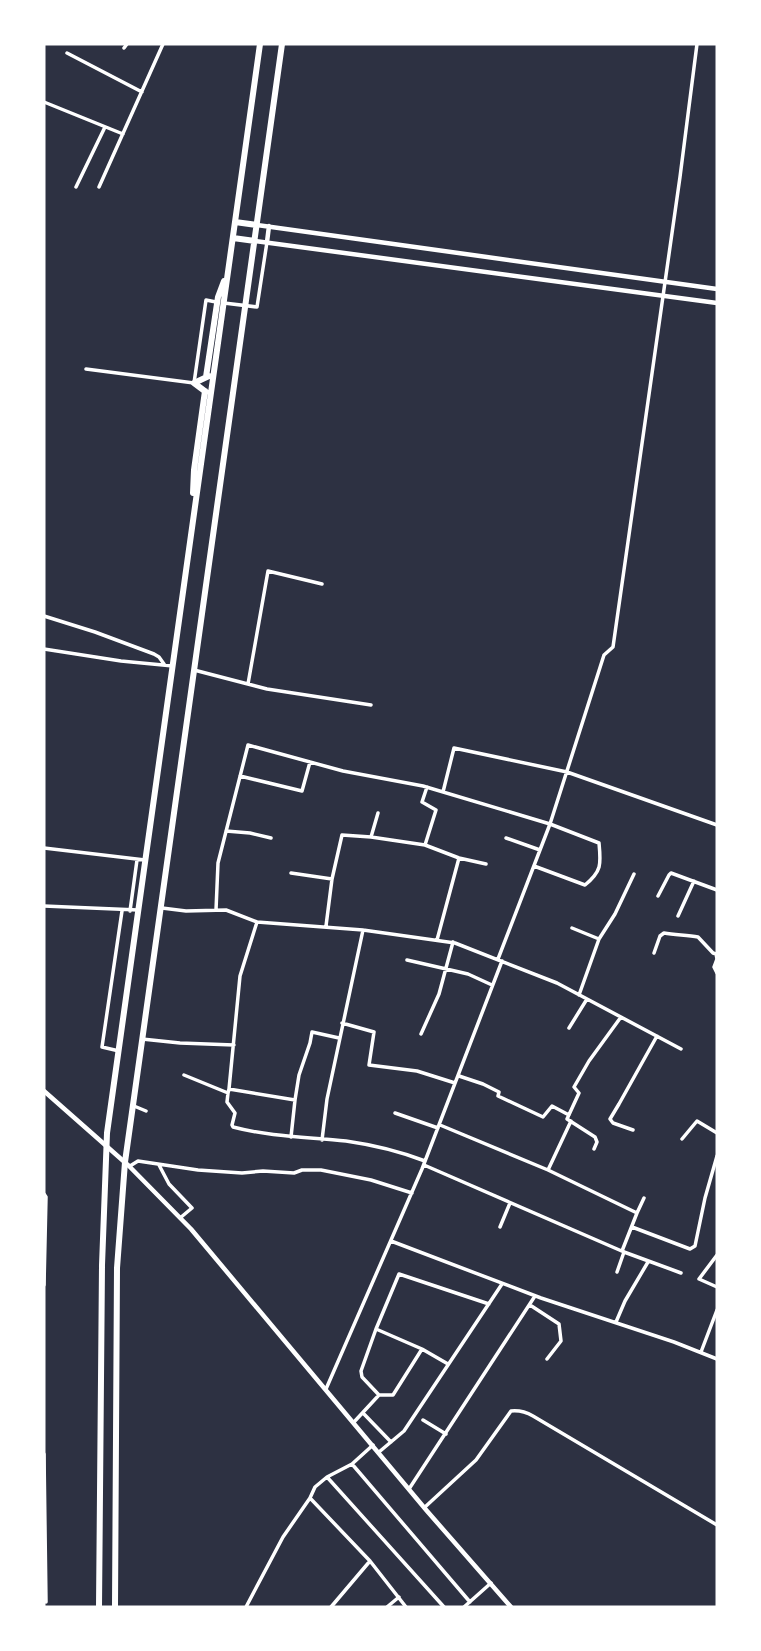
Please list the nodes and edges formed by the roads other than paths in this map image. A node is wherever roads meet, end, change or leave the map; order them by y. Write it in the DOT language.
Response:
graph roads {
  1 [pos="163,44"];
  2 [pos="259,44"];
  3 [pos="282,44"];
  4 [pos="697,44"];
  5 [pos="67,53"];
  6 [pos="142,92"];
  7 [pos="44,102"];
  8 [pos="105,127"];
  9 [pos="123,134"];
  10 [pos="76,187"];
  11 [pos="99,187"];
  12 [pos="235,222"];
  13 [pos="257,225"];
  14 [pos="270,226"];
  15 [pos="233,238"];
  16 [pos="255,241"];
  17 [pos="267,242"];
  18 [pos="664,282"];
  19 [pos="717,289"];
  20 [pos="663,296"];
  21 [pos="717,303"];
  22 [pos="86,369"];
  23 [pos="210,375"];
  24 [pos="194,383"];
  25 [pos="207,393"];
  26 [pos="322,584"];
  27 [pos="44,616"];
  28 [pos="44,649"];
  29 [pos="164,664"];
  30 [pos="173,666"];
  31 [pos="194,670"];
  32 [pos="248,684"];
  33 [pos="371,705"];
  34 [pos="310,762"];
  35 [pos="567,772"];
  36 [pos="240,776"];
  37 [pos="426,787"];
  38 [pos="443,792"];
  39 [pos="378,813"];
  40 [pos="550,824"];
  41 [pos="717,825"];
  42 [pos="226,831"];
  43 [pos="371,837"];
  44 [pos="271,838"];
  45 [pos="506,838"];
  46 [pos="425,845"];
  47 [pos="44,848"];
  48 [pos="540,850"];
  49 [pos="459,858"];
  50 [pos="137,860"];
  51 [pos="145,860"];
  52 [pos="486,864"];
  53 [pos="534,866"];
  54 [pos="291,873"];
  55 [pos="634,874"];
  56 [pos="332,879"];
  57 [pos="694,881"];
  58 [pos="717,890"];
  59 [pos="658,897"];
  60 [pos="44,906"];
  61 [pos="160,908"];
  62 [pos="216,910"];
  63 [pos="122,911"];
  64 [pos="134,911"];
  65 [pos="678,916"];
  66 [pos="257,922"];
  67 [pos="326,926"];
  68 [pos="572,928"];
  69 [pos="363,930"];
  70 [pos="599,939"];
  71 [pos="437,940"];
  72 [pos="453,942"];
  73 [pos="654,953"];
  74 [pos="407,960"];
  75 [pos="500,960"];
  76 [pos="446,969"];
  77 [pos="717,973"];
  78 [pos="492,985"];
  79 [pos="579,995"];
  80 [pos="587,999"];
  81 [pos="621,1017"];
  82 [pos="342,1023"];
  83 [pos="569,1028"];
  84 [pos="421,1034"];
  85 [pos="657,1036"];
  86 [pos="339,1038"];
  87 [pos="142,1039"];
  88 [pos="234,1045"];
  89 [pos="681,1049"];
  90 [pos="119,1051"];
  91 [pos="184,1075"];
  92 [pos="458,1075"];
  93 [pos="455,1083"];
  94 [pos="44,1091"];
  95 [pos="228,1091"];
  96 [pos="295,1100"];
  97 [pos="132,1105"];
  98 [pos="146,1111"];
  99 [pos="395,1113"];
  100 [pos="569,1115"];
  101 [pos="571,1121"];
  102 [pos="439,1127"];
  103 [pos="633,1130"];
  104 [pos="717,1133"];
  105 [pos="291,1137"];
  106 [pos="682,1139"];
  107 [pos="322,1140"];
  108 [pos="107,1147"];
  109 [pos="594,1149"];
  110 [pos="717,1156"];
  111 [pos="159,1163"];
  112 [pos="425,1163"];
  113 [pos="127,1164"];
  114 [pos="548,1170"];
  115 [pos="412,1193"];
  116 [pos="44,1194"];
  117 [pos="644,1198"];
  118 [pos="510,1203"];
  119 [pos="637,1213"];
  120 [pos="180,1218"];
  121 [pos="500,1227"];
  122 [pos="632,1227"];
  123 [pos="391,1241"];
  124 [pos="623,1252"];
  125 [pos="717,1255"];
  126 [pos="648,1262"];
  127 [pos="617,1272"];
  128 [pos="681,1273"];
  129 [pos="502,1284"];
  130 [pos="44,1285"];
  131 [pos="717,1287"];
  132 [pos="535,1296"];
  133 [pos="489,1304"];
  134 [pos="530,1305"];
  135 [pos="717,1310"];
  136 [pos="616,1322"];
  137 [pos="376,1329"];
  138 [pos="422,1349"];
  139 [pos="701,1352"];
  140 [pos="547,1359"];
  141 [pos="717,1359"];
  142 [pos="448,1364"];
  143 [pos="326,1390"];
  144 [pos="379,1395"];
  145 [pos="363,1413"];
  146 [pos="423,1420"];
  147 [pos="354,1422"];
  148 [pos="446,1434"];
  149 [pos="391,1442"];
  150 [pos="373,1445"];
  151 [pos="379,1452"];
  152 [pos="44,1454"];
  153 [pos="352,1464"];
  154 [pos="327,1477"];
  155 [pos="409,1489"];
  156 [pos="44,1497"];
  157 [pos="310,1498"];
  158 [pos="425,1507"];
  159 [pos="717,1525"];
  160 [pos="44,1549"];
  161 [pos="370,1561"];
  162 [pos="491,1583"];
  163 [pos="399,1597"];
  164 [pos="46,1602"];
  165 [pos="470,1602"];
  166 [pos="99,1607"];
  167 [pos="115,1607"];
  168 [pos="246,1607"];
  169 [pos="331,1607"];
  170 [pos="387,1607"];
  171 [pos="406,1607"];
  172 [pos="444,1607"];
  173 [pos="464,1607"];
  174 [pos="511,1607"];
  1 -- 6 [label="street"];
  2 -- 12 [label="highway"];
  3 -- 13 [label="highway"];
  4 -- 18 [label="street"];
  5 -- 6 [label="street"];
  6 -- 9 [label="street"];
  7 -- 8 [label="street"];
  8 -- 9 [label="street"];
  8 -- 10 [label="street"];
  9 -- 11 [label="street"];
  12 -- 13 [label="highway"];
  12 -- 15 [label="highway"];
  13 -- 14 [label="street"];
  13 -- 16 [label="highway"];
  14 -- 17 [label="street"];
  14 -- 18 [label="street"];
  15 -- 16 [label="highway"];
  15 -- 23 [label="highway"];
  16 -- 17 [label="street"];
  16 -- 31 [label="highway"];
  17 -- 20 [label="street"];
  17 -- 24 [label="street"];
  18 -- 19 [label="street"];
  18 -- 20 [label="street"];
  20 -- 21 [label="street"];
  20 -- 35 [label="street"];
  22 -- 24 [label="street"];
  23 -- 24 [label="highway"];
  23 -- 25 [label="highway"];
  24 -- 25 [label="highway"];
  25 -- 30 [label="highway"];
  26 -- 32 [label="street"];
  27 -- 29 [label="street"];
  28 -- 29 [label="street"];
  29 -- 30 [label="street"];
  30 -- 51 [label="highway"];
  31 -- 32 [label="street"];
  31 -- 61 [label="highway"];
  32 -- 33 [label="street"];
  34 -- 36 [label="street"];
  34 -- 36 [label="street"];
  34 -- 37 [label="street"];
  35 -- 38 [label="street"];
  35 -- 40 [label="street"];
  35 -- 41 [label="street"];
  36 -- 42 [label="street"];
  37 -- 38 [label="street"];
  37 -- 46 [label="street"];
  38 -- 40 [label="street"];
  39 -- 43 [label="street"];
  40 -- 48 [label="street"];
  40 -- 53 [label="street"];
  42 -- 44 [label="street"];
  42 -- 62 [label="street"];
  43 -- 46 [label="street"];
  43 -- 56 [label="street"];
  45 -- 48 [label="street"];
  46 -- 49 [label="street"];
  47 -- 50 [label="street"];
  48 -- 53 [label="street"];
  49 -- 52 [label="street"];
  49 -- 71 [label="street"];
  50 -- 51 [label="street"];
  50 -- 64 [label="street"];
  51 -- 64 [label="highway"];
  53 -- 75 [label="street"];
  54 -- 56 [label="street"];
  55 -- 70 [label="street"];
  56 -- 67 [label="street"];
  57 -- 58 [label="street"];
  57 -- 59 [label="street"];
  57 -- 65 [label="street"];
  60 -- 63 [label="street"];
  61 -- 62 [label="street"];
  61 -- 87 [label="highway"];
  62 -- 66 [label="street"];
  63 -- 64 [label="street"];
  63 -- 90 [label="street"];
  64 -- 90 [label="highway"];
  66 -- 67 [label="street"];
  66 -- 88 [label="street"];
  67 -- 69 [label="street"];
  68 -- 70 [label="street"];
  69 -- 71 [label="street"];
  69 -- 82 [label="street"];
  70 -- 79 [label="street"];
  71 -- 72 [label="street"];
  72 -- 75 [label="street"];
  72 -- 76 [label="street"];
  73 -- 77 [label="street"];
  74 -- 76 [label="street"];
  75 -- 78 [label="street"];
  75 -- 79 [label="street"];
  76 -- 78 [label="street"];
  76 -- 84 [label="street"];
  78 -- 92 [label="street"];
  79 -- 80 [label="street"];
  80 -- 81 [label="street"];
  80 -- 83 [label="street"];
  81 -- 85 [label="street"];
  81 -- 100 [label="street"];
  82 -- 86 [label="street"];
  82 -- 93 [label="street"];
  85 -- 89 [label="street"];
  85 -- 103 [label="street"];
  86 -- 96 [label="street"];
  86 -- 107 [label="street"];
  87 -- 88 [label="street"];
  87 -- 97 [label="highway"];
  88 -- 95 [label="street"];
  90 -- 108 [label="highway"];
  91 -- 95 [label="street"];
  92 -- 93 [label="street"];
  92 -- 100 [label="street"];
  93 -- 102 [label="street"];
  94 -- 108 [label="street"];
  95 -- 96 [label="street"];
  95 -- 105 [label="street"];
  96 -- 105 [label="street"];
  97 -- 98 [label="street"];
  97 -- 113 [label="highway"];
  99 -- 102 [label="street"];
  100 -- 101 [label="street"];
  101 -- 109 [label="street"];
  101 -- 114 [label="street"];
  102 -- 112 [label="street"];
  102 -- 114 [label="street"];
  104 -- 106 [label="street"];
  105 -- 107 [label="street"];
  107 -- 112 [label="street"];
  108 -- 113 [label="street"];
  108 -- 166 [label="highway"];
  110 -- 122 [label="street"];
  111 -- 113 [label="street"];
  111 -- 115 [label="street"];
  111 -- 120 [label="street"];
  112 -- 115 [label="street"];
  112 -- 118 [label="street"];
  113 -- 120 [label="street"];
  113 -- 167 [label="highway"];
  114 -- 119 [label="street"];
  115 -- 123 [label="street"];
  116 -- 130 [label="street"];
  117 -- 119 [label="street"];
  118 -- 121 [label="street"];
  118 -- 124 [label="street"];
  119 -- 122 [label="street"];
  120 -- 143 [label="street"];
  122 -- 124 [label="street"];
  123 -- 129 [label="street"];
  123 -- 143 [label="street"];
  124 -- 126 [label="street"];
  124 -- 127 [label="street"];
  125 -- 131 [label="street"];
  126 -- 128 [label="street"];
  126 -- 136 [label="street"];
  129 -- 132 [label="street"];
  129 -- 133 [label="street"];
  132 -- 134 [label="street"];
  132 -- 136 [label="street"];
  133 -- 137 [label="street"];
  133 -- 142 [label="street"];
  134 -- 140 [label="street"];
  134 -- 148 [label="street"];
  135 -- 139 [label="street"];
  136 -- 139 [label="street"];
  137 -- 138 [label="street"];
  137 -- 144 [label="street"];
  138 -- 142 [label="street"];
  138 -- 144 [label="street"];
  139 -- 141 [label="street"];
  142 -- 149 [label="street"];
  143 -- 147 [label="street"];
  144 -- 145 [label="street"];
  145 -- 147 [label="street"];
  145 -- 149 [label="street"];
  146 -- 148 [label="street"];
  147 -- 150 [label="street"];
  148 -- 155 [label="street"];
  149 -- 151 [label="street"];
  150 -- 151 [label="street"];
  150 -- 153 [label="street"];
  151 -- 155 [label="street"];
  152 -- 156 [label="street"];
  153 -- 154 [label="street"];
  153 -- 165 [label="street"];
  154 -- 157 [label="street"];
  154 -- 172 [label="street"];
  155 -- 158 [label="street"];
  156 -- 160 [label="street"];
  157 -- 161 [label="street"];
  157 -- 168 [label="street"];
  158 -- 159 [label="street"];
  158 -- 162 [label="street"];
  160 -- 164 [label="street"];
  161 -- 163 [label="street"];
  161 -- 169 [label="street"];
  162 -- 165 [label="street"];
  162 -- 174 [label="street"];
  163 -- 170 [label="street"];
  163 -- 171 [label="street"];
  165 -- 173 [label="street"];
}
